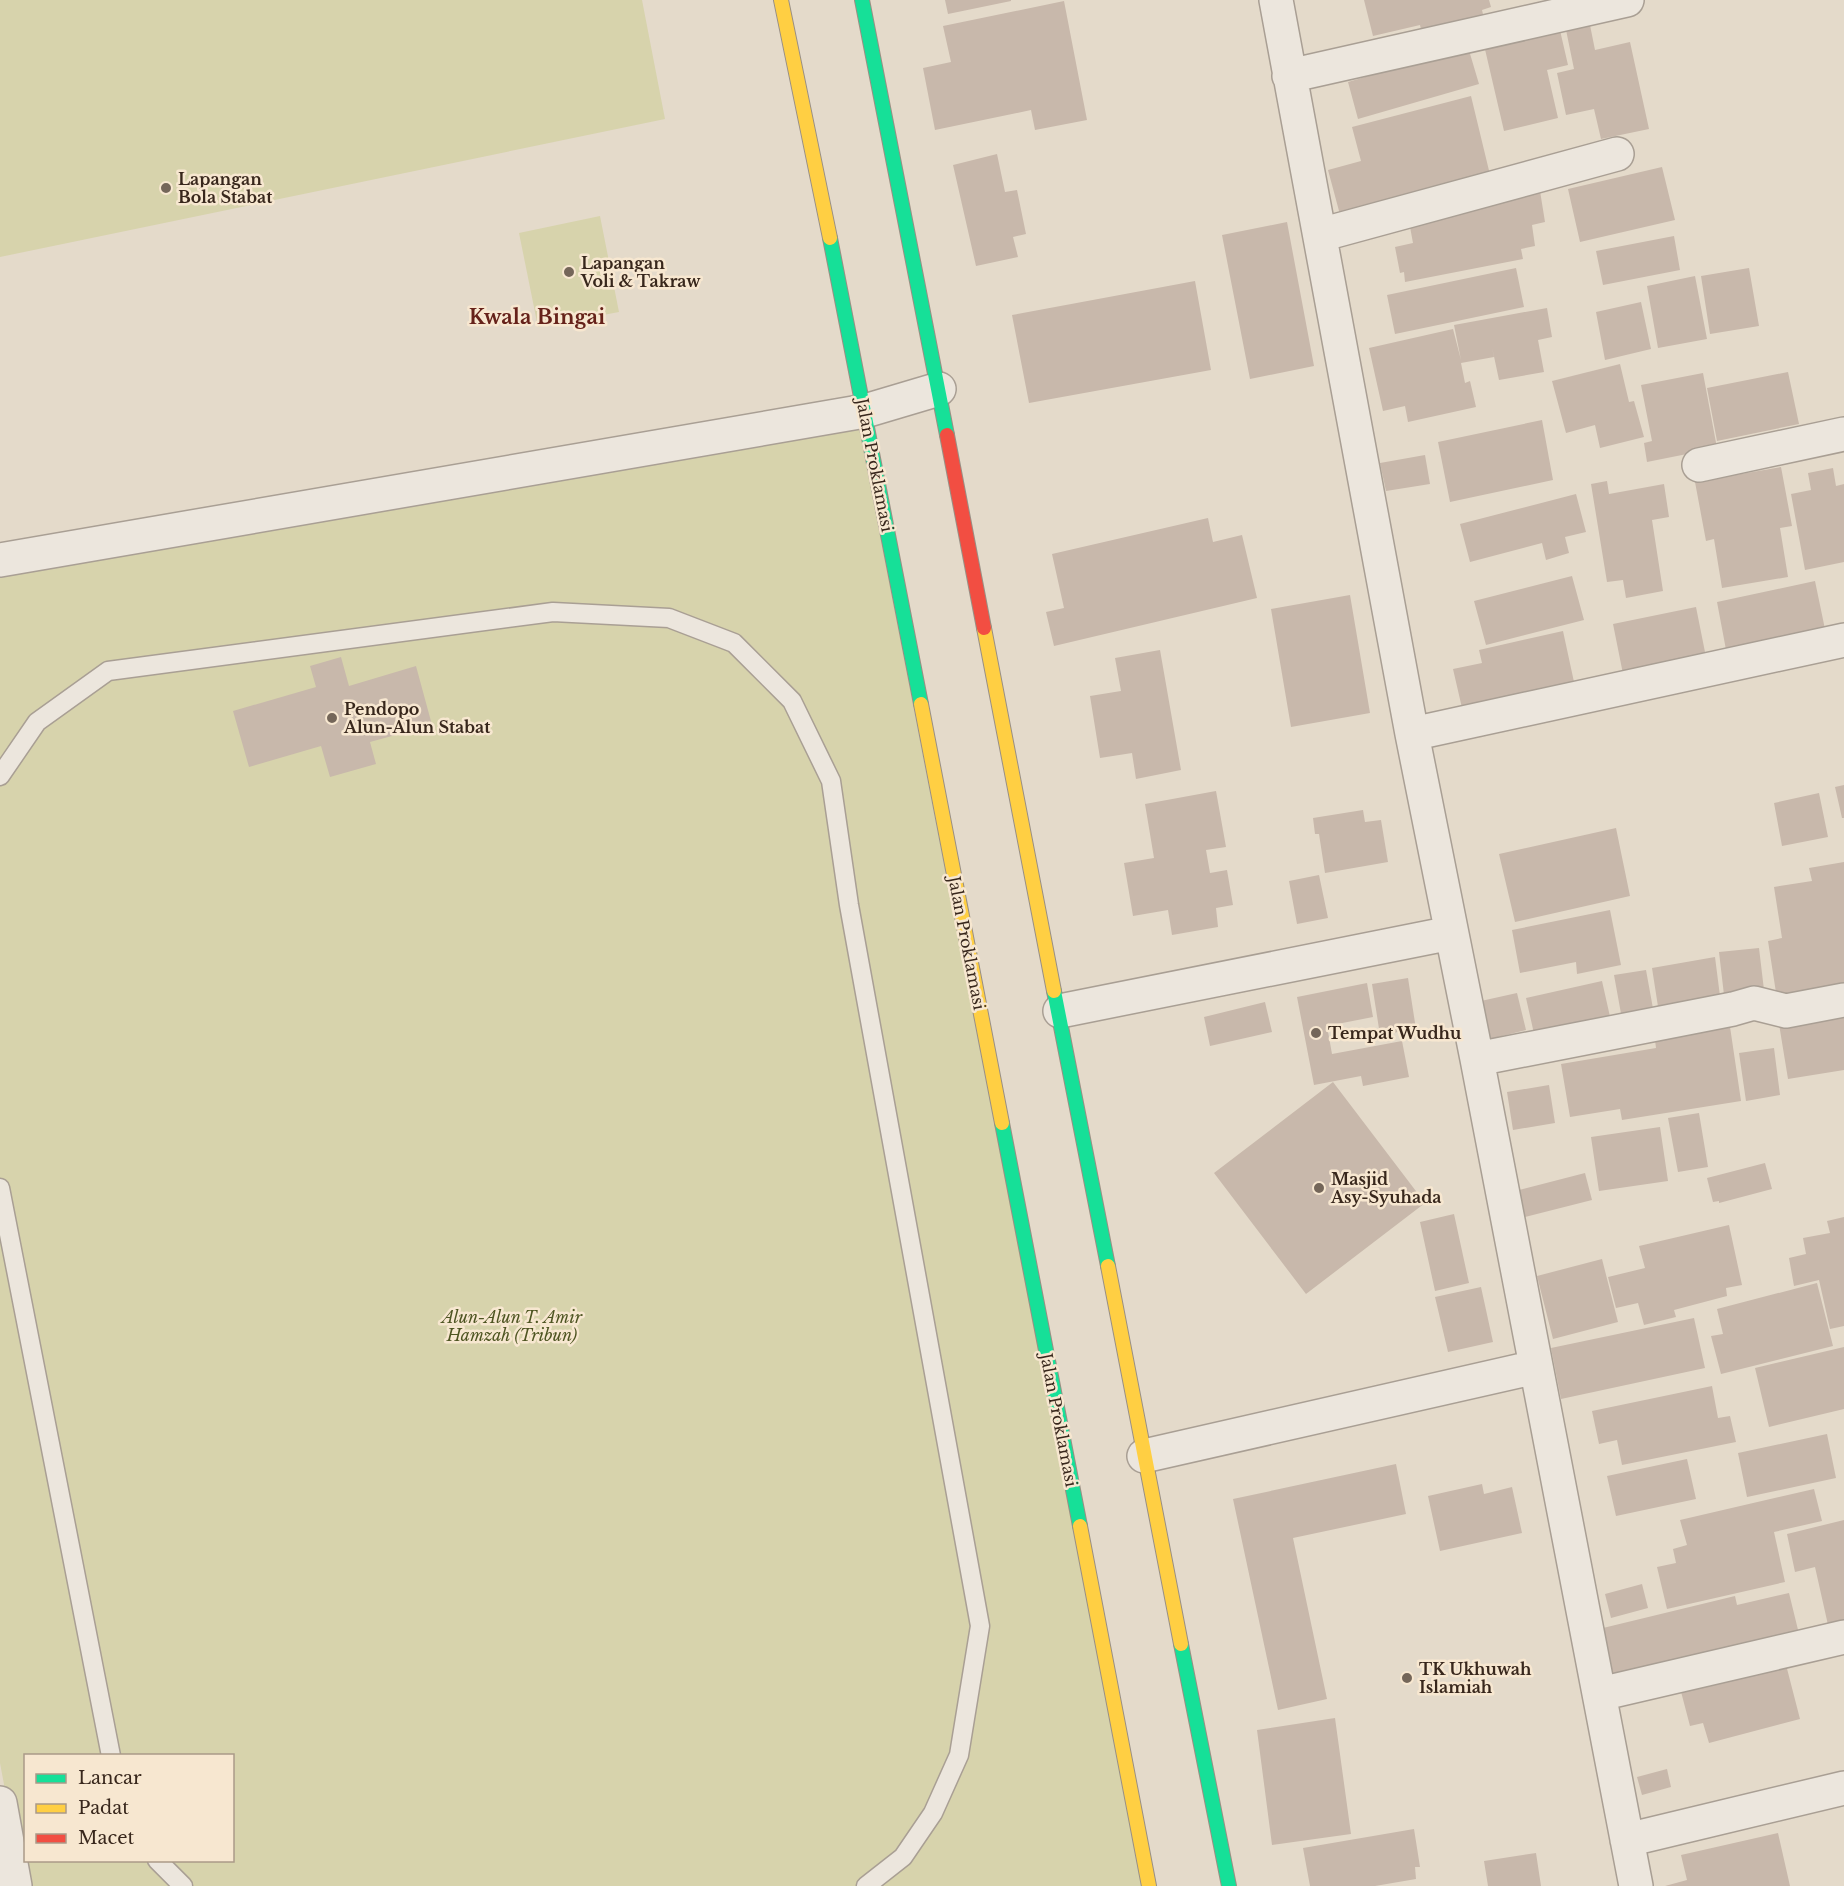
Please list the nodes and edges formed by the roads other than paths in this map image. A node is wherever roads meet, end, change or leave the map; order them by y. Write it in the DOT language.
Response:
graph roads {
  1 [pos="781,0"];
  2 [pos="862,0"];
  3 [pos="1276,0"];
  4 [pos="1627,0"];
  5 [pos="1289,76"];
  6 [pos="1617,154"];
  7 [pos="1320,235"];
  8 [pos="939,389"];
  9 [pos="865,411"];
  10 [pos="1844,434"];
  11 [pos="1699,465"];
  12 [pos="0,560"];
  13 [pos="1844,640"];
  14 [pos="1412,734"];
  15 [pos="0,776"];
  16 [pos="1451,933"];
  17 [pos="1844,1000"];
  18 [pos="1060,1011"];
  19 [pos="1477,1059"];
  20 [pos="0,1188"];
  21 [pos="1536,1367"];
  22 [pos="1144,1456"];
  23 [pos="1844,1637"];
  24 [pos="1599,1694"];
  25 [pos="111,1754"];
  26 [pos="1844,1788"];
  27 [pos="0,1803"];
  28 [pos="1628,1840"];
  29 [pos="159,1862"];
  30 [pos="15,1886"];
  31 [pos="183,1886"];
  32 [pos="866,1886"];
  33 [pos="1149,1886"];
  34 [pos="1229,1886"];
  35 [pos="1636,1886"];
  1 -- 9 [label="street, Jalan Proklamasi"];
  2 -- 8 [label="street"];
  3 -- 5 [label="street"];
  4 -- 5 [label="street"];
  5 -- 7 [label="street"];
  6 -- 7 [label="street"];
  7 -- 14 [label="street"];
  8 -- 9 [label="street"];
  8 -- 18 [label="street"];
  9 -- 12 [label="street"];
  9 -- 33 [label="street, Jalan Proklamasi"];
  10 -- 11 [label="street"];
  13 -- 14 [label="street"];
  14 -- 16 [label="street"];
  15 -- 32 [label="lane"];
  16 -- 18 [label="street"];
  16 -- 19 [label="street"];
  17 -- 19 [label="street"];
  18 -- 22 [label="street"];
  19 -- 21 [label="street"];
  20 -- 25 [label="lane"];
  21 -- 22 [label="street"];
  21 -- 24 [label="street"];
  22 -- 34 [label="street"];
  23 -- 24 [label="street"];
  24 -- 28 [label="street"];
  26 -- 28 [label="street"];
  27 -- 30 [label="street"];
  28 -- 35 [label="street"];
  29 -- 31 [label="lane"];
}
